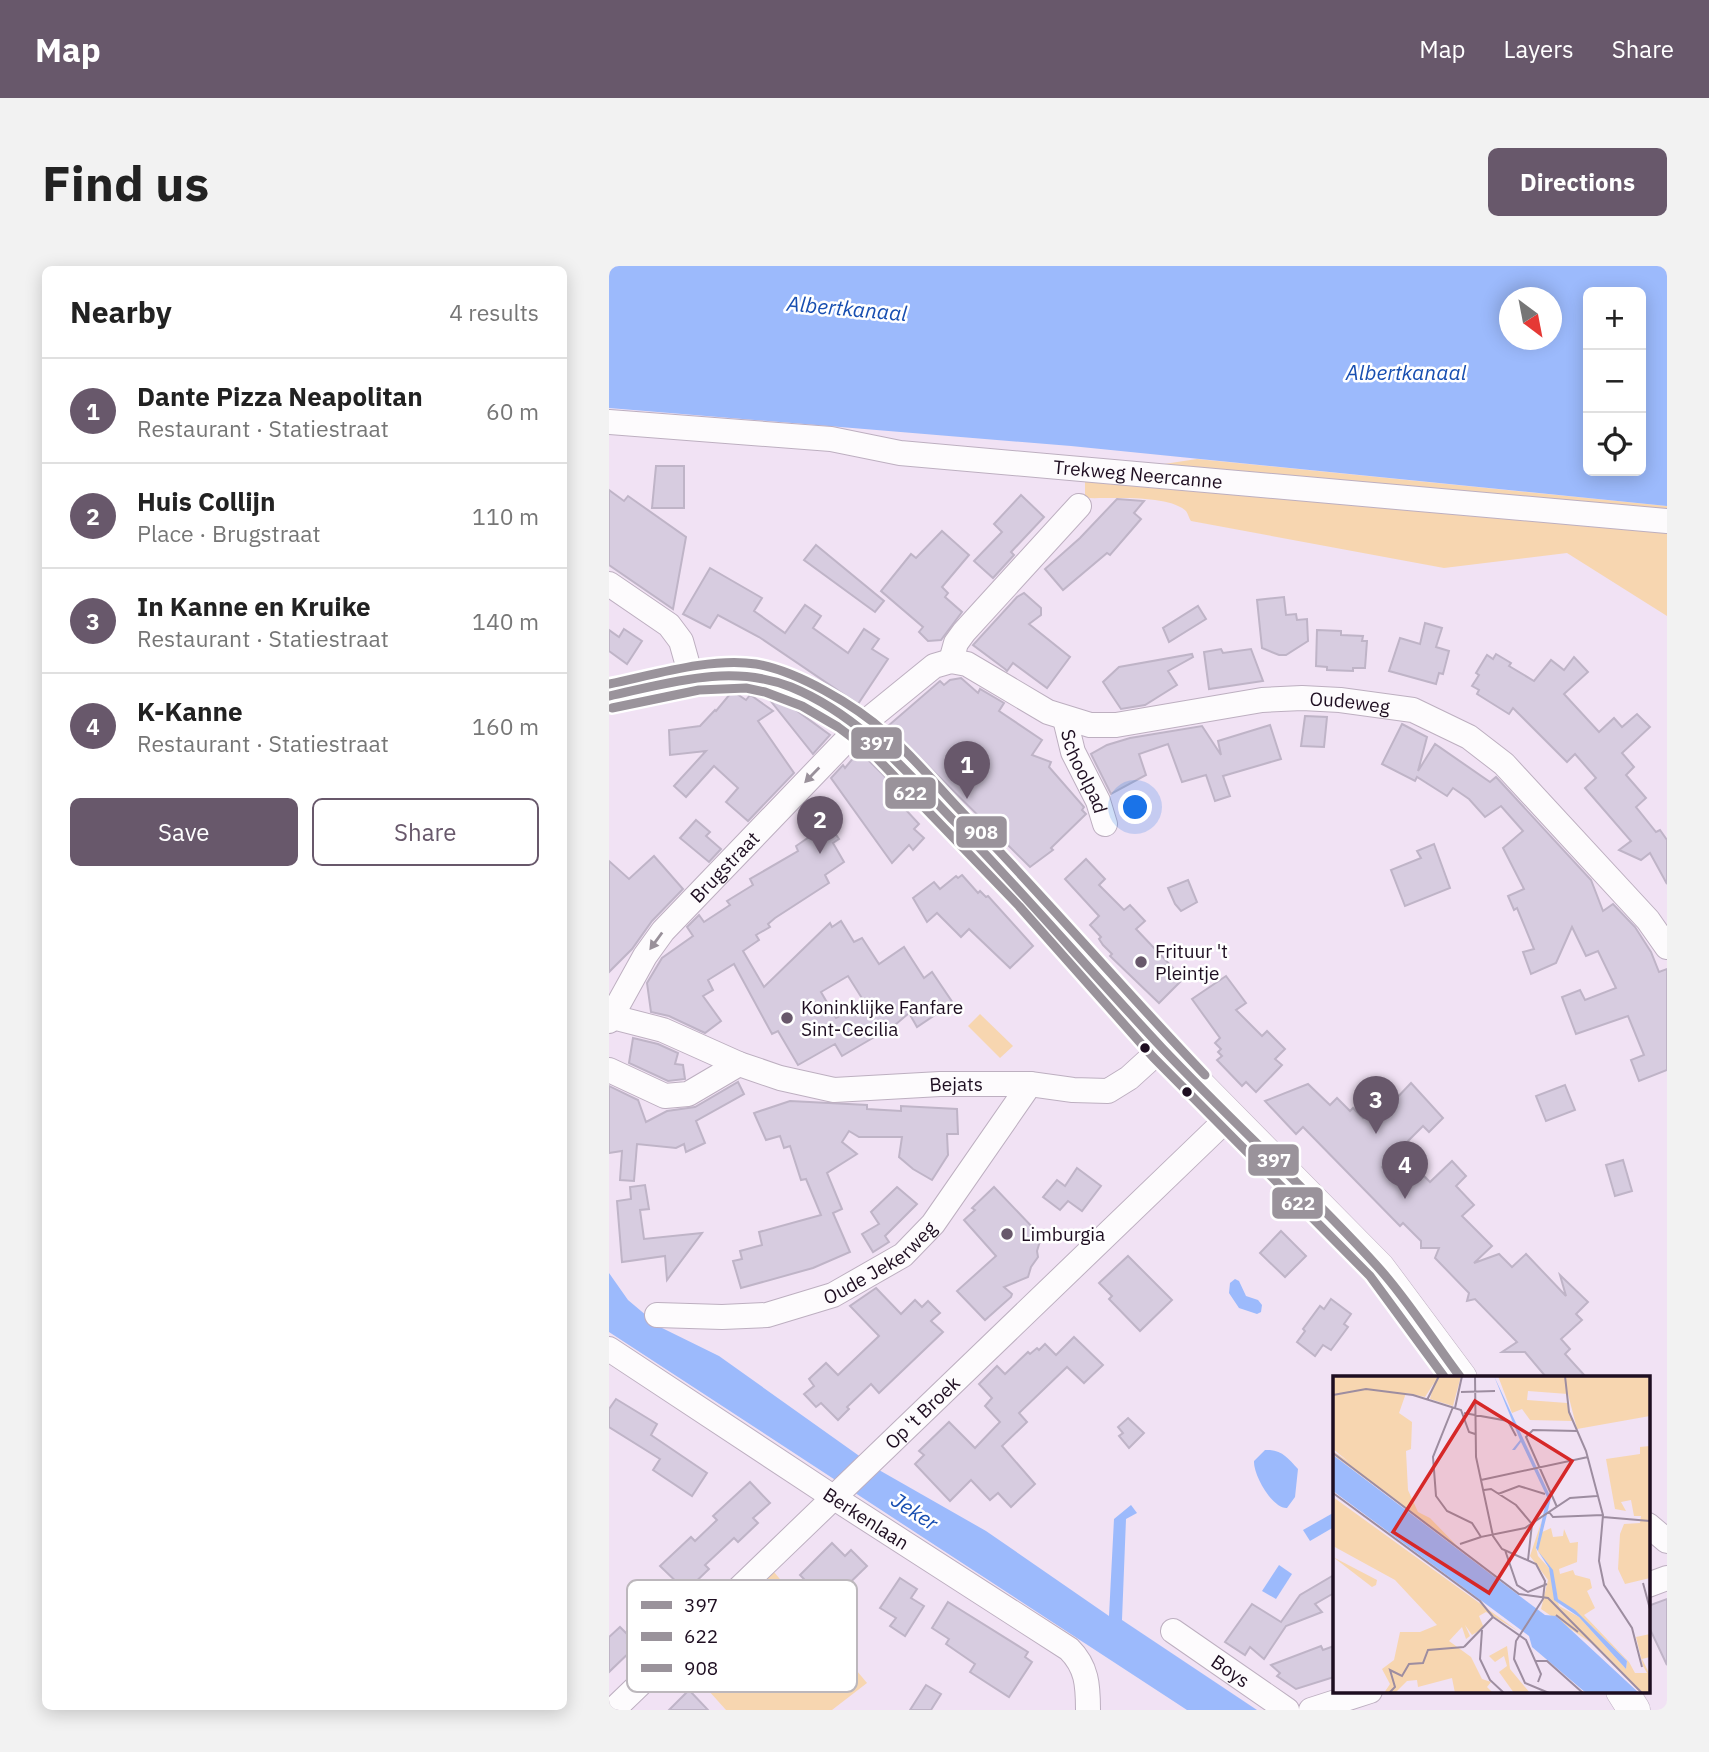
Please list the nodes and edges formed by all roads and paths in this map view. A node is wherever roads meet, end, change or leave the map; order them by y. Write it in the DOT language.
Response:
graph roads {
  1 [pos="609,422"];
  2 [pos="1079,506"];
  3 [pos="1667,521"];
  4 [pos="609,584"];
  5 [pos="951,661"];
  6 [pos="692,680"];
  7 [pos="609,696"];
  8 [pos="1065,719"];
  9 [pos="859,727"];
  10 [pos="1105,824"];
  11 [pos="1667,947"];
  12 [pos="610,1018"];
  13 [pos="1162,1048"];
  14 [pos="739,1064"];
  15 [pos="609,1070"];
  16 [pos="1030,1084"];
  17 [pos="1230,1116"];
  18 [pos="657,1315"];
  19 [pos="609,1349"];
  20 [pos="1460,1376"];
  21 [pos="837,1493"];
  22 [pos="1649,1526"];
  23 [pos="1667,1541"];
  24 [pos="1667,1578"];
  25 [pos="747,1580"];
  26 [pos="1649,1586"];
  27 [pos="1173,1631"];
  28 [pos="632,1692"];
  29 [pos="1367,1692"];
  30 [pos="1623,1692"];
  31 [pos="613,1710"];
  32 [pos="1088,1710"];
  33 [pos="1287,1710"];
  34 [pos="1311,1710"];
  35 [pos="1634,1710"];
  1 -- 3 [label="street, Trekweg Neercanne"];
  2 -- 5 [label="street"];
  4 -- 6 [label="street"];
  5 -- 8 [label="street, Oudeweg"];
  5 -- 9 [label="street"];
  6 -- 7 [label="main road"];
  6 -- 9 [label="main road"];
  8 -- 10 [label="street, Schoolpad"];
  8 -- 11 [label="street, Oudeweg"];
  9 -- 12 [label="street, Brugstraat, one-way"];
  9 -- 13 [label="main road"];
  12 -- 14 [label="street, Bejats"];
  13 -- 16 [label="street, Bejats"];
  13 -- 17 [label="main road"];
  14 -- 15 [label="street"];
  14 -- 16 [label="street, Bejats"];
  16 -- 18 [label="street, Oude Jekerweg"];
  17 -- 20 [label="main road"];
  17 -- 21 [label="street, Op 't Broek"];
  19 -- 21 [label="street, Berkenlaan"];
  21 -- 25 [label="street, Op 't Broek"];
  21 -- 32 [label="street, Berkenlaan"];
  22 -- 23 [label="street"];
  24 -- 26 [label="street"];
  27 -- 33 [label="street, Boys"];
  28 -- 31 [label="street, Op 't Broek"];
  29 -- 34 [label="street"];
  30 -- 35 [label="main road"];
}
